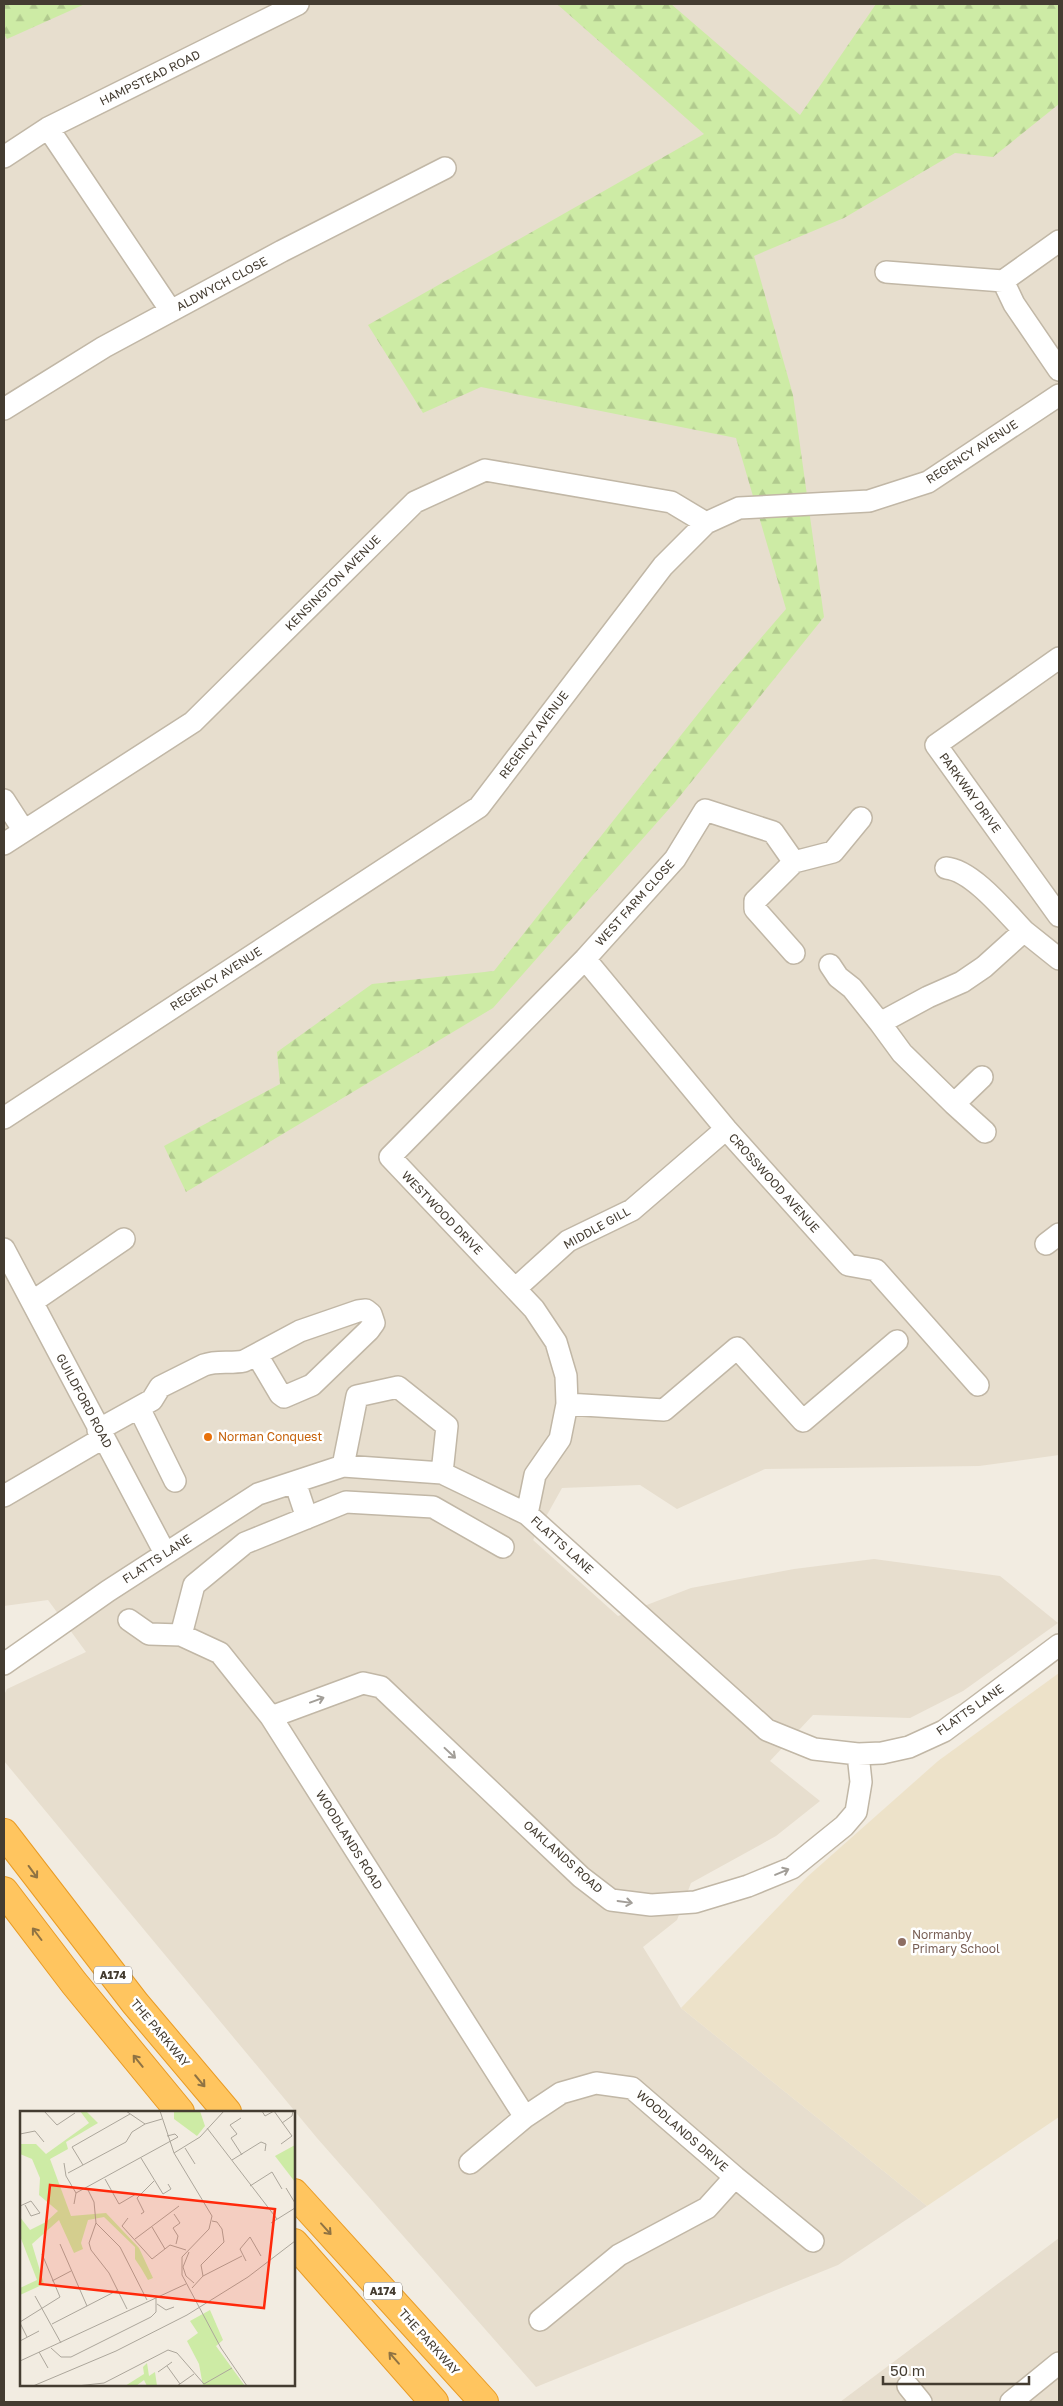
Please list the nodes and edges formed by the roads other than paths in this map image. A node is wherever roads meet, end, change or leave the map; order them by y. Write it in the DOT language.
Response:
graph roads {
  1 [pos="298,4"];
  2 [pos="48,128"];
  3 [pos="4,156"];
  4 [pos="445,168"];
  5 [pos="1059,241"];
  6 [pos="886,272"];
  7 [pos="1003,281"];
  8 [pos="171,311"];
  9 [pos="1059,370"];
  10 [pos="1059,395"];
  11 [pos="4,410"];
  12 [pos="706,522"];
  13 [pos="1059,658"];
  14 [pos="4,800"];
  15 [pos="861,818"];
  16 [pos="24,831"];
  17 [pos="4,844"];
  18 [pos="794,862"];
  19 [pos="946,868"];
  20 [pos="1059,916"];
  21 [pos="1024,931"];
  22 [pos="794,953"];
  23 [pos="586,959"];
  24 [pos="1059,959"];
  25 [pos="830,965"];
  26 [pos="880,1023"];
  27 [pos="982,1077"];
  28 [pos="954,1104"];
  29 [pos="4,1118"];
  30 [pos="726,1129"];
  31 [pos="985,1132"];
  32 [pos="124,1239"];
  33 [pos="4,1249"];
  34 [pos="515,1289"];
  35 [pos="32,1302"];
  36 [pos="897,1341"];
  37 [pos="257,1355"];
  38 [pos="978,1385"];
  39 [pos="566,1404"];
  40 [pos="138,1408"];
  41 [pos="101,1434"];
  42 [pos="343,1466"];
  43 [pos="442,1473"];
  44 [pos="176,1481"];
  45 [pos="294,1482"];
  46 [pos="4,1496"];
  47 [pos="527,1514"];
  48 [pos="307,1518"];
  49 [pos="503,1547"];
  50 [pos="165,1553"];
  51 [pos="129,1620"];
  52 [pos="181,1635"];
  53 [pos="1059,1644"];
  54 [pos="4,1664"];
  55 [pos="271,1717"];
  56 [pos="858,1754"];
  57 [pos="4,1833"];
  58 [pos="4,1891"];
  59 [pos="179,2111"];
  60 [pos="226,2111"];
  61 [pos="524,2117"];
  62 [pos="470,2163"];
  63 [pos="734,2177"];
  64 [pos="295,2194"];
  65 [pos="813,2241"];
  66 [pos="295,2244"];
  67 [pos="540,2320"];
  68 [pos="1059,2363"];
  69 [pos="478,2396"];
  70 [pos="430,2398"];
  71 [pos="1011,2402"];
  1 -- 2 [label="street, HAMPSTEAD ROAD"];
  2 -- 3 [label="street, HAMPSTEAD ROAD"];
  2 -- 8 [label="street"];
  4 -- 8 [label="street, ALDWYCH CLOSE"];
  5 -- 7 [label="street"];
  6 -- 7 [label="street"];
  7 -- 9 [label="street"];
  8 -- 11 [label="street, ALDWYCH CLOSE"];
  10 -- 12 [label="street, REGENCY AVENUE"];
  12 -- 16 [label="street, KENSINGTON AVENUE"];
  12 -- 29 [label="street, REGENCY AVENUE"];
  13 -- 20 [label="street, PARKWAY DRIVE"];
  14 -- 16 [label="street"];
  15 -- 18 [label="street"];
  16 -- 17 [label="street, KENSINGTON AVENUE"];
  18 -- 22 [label="street"];
  18 -- 23 [label="street, WEST FARM CLOSE"];
  19 -- 21 [label="street"];
  21 -- 24 [label="street"];
  21 -- 26 [label="street"];
  23 -- 30 [label="street, CROSSWOOD AVENUE"];
  23 -- 34 [label="street, WESTWOOD DRIVE"];
  25 -- 26 [label="street"];
  26 -- 28 [label="street"];
  27 -- 28 [label="street"];
  28 -- 31 [label="street"];
  30 -- 34 [label="street, MIDDLE GILL"];
  30 -- 38 [label="street, CROSSWOOD AVENUE"];
  32 -- 35 [label="street"];
  33 -- 35 [label="street, GUILDFORD ROAD"];
  34 -- 39 [label="street, WESTWOOD DRIVE"];
  35 -- 41 [label="street, GUILDFORD ROAD"];
  36 -- 39 [label="street"];
  37 -- 37 [label="street"];
  37 -- 40 [label="street"];
  39 -- 47 [label="street, WESTWOOD DRIVE"];
  40 -- 41 [label="street"];
  40 -- 44 [label="street"];
  41 -- 46 [label="street"];
  41 -- 50 [label="street, GUILDFORD ROAD"];
  42 -- 43 [label="street, FLATTS LANE"];
  42 -- 43 [label="street"];
  42 -- 45 [label="street, FLATTS LANE"];
  43 -- 47 [label="street, FLATTS LANE"];
  45 -- 48 [label="street"];
  45 -- 50 [label="street, FLATTS LANE"];
  47 -- 56 [label="street, FLATTS LANE"];
  48 -- 49 [label="street"];
  48 -- 52 [label="street"];
  50 -- 54 [label="street, FLATTS LANE"];
  51 -- 52 [label="street, WOODLANDS ROAD"];
  52 -- 55 [label="street, WOODLANDS ROAD"];
  53 -- 56 [label="street, FLATTS LANE"];
  55 -- 56 [label="street, OAKLANDS ROAD, one-way"];
  55 -- 61 [label="street, WOODLANDS ROAD"];
  57 -- 60 [label="highway, THE PARKWAY / A174, one-way"];
  59 -- 58 [label="highway, A174, one-way"];
  61 -- 62 [label="street, WOODLANDS DRIVE"];
  61 -- 63 [label="street, WOODLANDS DRIVE"];
  63 -- 65 [label="street"];
  63 -- 67 [label="street, WOODLANDS DRIVE"];
  64 -- 69 [label="highway, THE PARKWAY / A174, one-way"];
  70 -- 66 [label="highway, A174, one-way"];
  68 -- 71 [label="street"];
}
